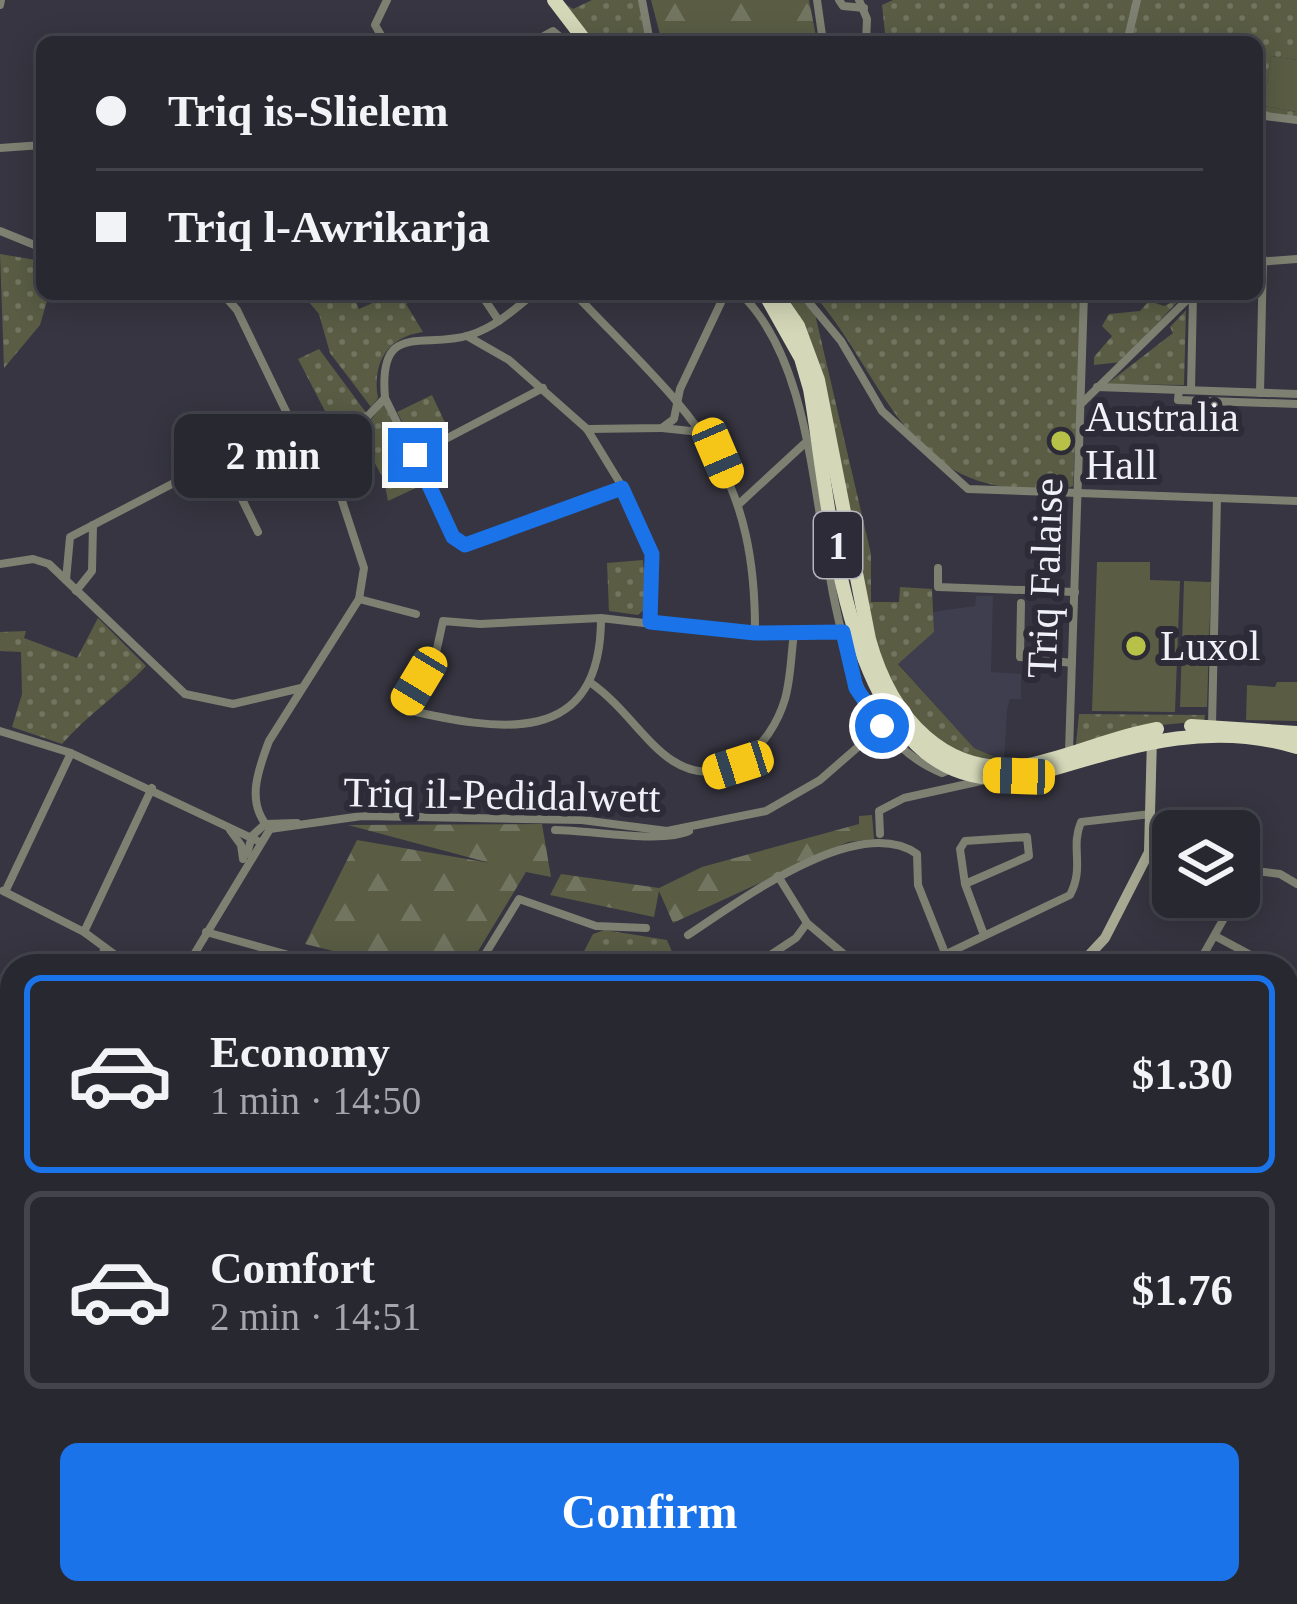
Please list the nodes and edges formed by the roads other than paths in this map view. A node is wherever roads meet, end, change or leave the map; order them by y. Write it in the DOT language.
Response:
graph roads {
  1 [pos="387,0"];
  2 [pos="549,0"];
  3 [pos="642,0"];
  4 [pos="817,0"];
  5 [pos="839,0"];
  6 [pos="1137,0"];
  7 [pos="861,4"];
  8 [pos="382,36"];
  9 [pos="567,36"];
  10 [pos="581,36"];
  11 [pos="649,36"];
  12 [pos="822,36"];
  13 [pos="865,36"];
  14 [pos="1128,36"];
  15 [pos="1263,116"];
  16 [pos="1297,121"];
  17 [pos="36,145"];
  18 [pos="0,148"];
  19 [pos="0,231"];
  20 [pos="36,246"];
  21 [pos="1297,259"];
  22 [pos="1263,260"];
  23 [pos="228,300"];
  24 [pos="485,300"];
  25 [pos="526,300"];
  26 [pos="581,300"];
  27 [pos="722,300"];
  28 [pos="745,300"];
  29 [pos="768,300"];
  30 [pos="779,300"];
  31 [pos="807,300"];
  32 [pos="1084,300"];
  33 [pos="1188,300"];
  34 [pos="1193,300"];
  35 [pos="1260,300"];
  36 [pos="499,322"];
  37 [pos="467,336"];
  38 [pos="1097,387"];
  39 [pos="543,388"];
  40 [pos="1179,390"];
  41 [pos="1191,391"];
  42 [pos="1260,393"];
  43 [pos="1297,394"];
  44 [pos="385,398"];
  45 [pos="677,402"];
  46 [pos="1081,404"];
  47 [pos="1297,404"];
  48 [pos="662,428"];
  49 [pos="587,429"];
  50 [pos="701,433"];
  51 [pos="805,443"];
  52 [pos="415,455"];
  53 [pos="328,458"];
  54 [pos="622,488"];
  55 [pos="1078,493"];
  56 [pos="1217,498"];
  57 [pos="1297,500"];
  58 [pos="739,504"];
  59 [pos="94,525"];
  60 [pos="259,532"];
  61 [pos="0,564"];
  62 [pos="938,568"];
  63 [pos="66,581"];
  64 [pos="76,591"];
  65 [pos="1075,592"];
  66 [pos="359,599"];
  67 [pos="1021,603"];
  68 [pos="416,614"];
  69 [pos="601,618"];
  70 [pos="650,622"];
  71 [pos="843,632"];
  72 [pos="755,633"];
  73 [pos="794,633"];
  74 [pos="1072,663"];
  75 [pos="591,683"];
  76 [pos="302,688"];
  77 [pos="1212,725"];
  78 [pos="882,726"];
  79 [pos="0,731"];
  80 [pos="1297,735"];
  81 [pos="1277,736"];
  82 [pos="1152,738"];
  83 [pos="1297,747"];
  84 [pos="71,753"];
  85 [pos="1069,753"];
  86 [pos="1297,761"];
  87 [pos="948,770"];
  88 [pos="1019,776"];
  89 [pos="950,786"];
  90 [pos="152,788"];
  91 [pos="1152,810"];
  92 [pos="1152,814"];
  93 [pos="269,824"];
  94 [pos="227,826"];
  95 [pos="698,826"];
  96 [pos="555,830"];
  97 [pos="880,834"];
  98 [pos="237,839"];
  99 [pos="255,842"];
  100 [pos="1149,852"];
  101 [pos="1152,852"];
  102 [pos="243,867"];
  103 [pos="1260,871"];
  104 [pos="778,876"];
  105 [pos="965,884"];
  106 [pos="1297,884"];
  107 [pos="2,891"];
  108 [pos="1226,918"];
  109 [pos="807,923"];
  110 [pos="646,928"];
  111 [pos="84,932"];
  112 [pos="206,932"];
  113 [pos="688,935"];
  114 [pos="984,935"];
  115 [pos="1217,937"];
  116 [pos="105,948"];
  117 [pos="486,953"];
  118 [pos="945,953"];
  119 [pos="102,954"];
  120 [pos="113,954"];
  121 [pos="194,954"];
  122 [pos="285,954"];
  123 [pos="772,954"];
  124 [pos="843,954"];
  125 [pos="1090,954"];
  126 [pos="1205,954"];
  127 [pos="1248,954"];
  1 -- 8 [label="street"];
  2 -- 9 [label="highway"];
  2 -- 10 [label="highway"];
  3 -- 11 [label="street"];
  4 -- 12 [label="street"];
  5 -- 7 [label="street"];
  6 -- 14 [label="street"];
  7 -- 13 [label="street"];
  15 -- 16 [label="street"];
  17 -- 18 [label="street"];
  19 -- 20 [label="street"];
  21 -- 22 [label="street"];
  23 -- 53 [label="street"];
  24 -- 36 [label="street"];
  25 -- 36 [label="street"];
  26 -- 45 [label="street"];
  27 -- 45 [label="street"];
  28 -- 51 [label="street"];
  29 -- 87 [label="highway, 1"];
  30 -- 85 [label="highway, 1"];
  31 -- 55 [label="street"];
  32 -- 46 [label="street, Triq Falaise"];
  33 -- 38 [label="street"];
  34 -- 41 [label="street"];
  35 -- 42 [label="street"];
  36 -- 37 [label="street"];
  37 -- 39 [label="street"];
  37 -- 44 [label="street"];
  38 -- 40 [label="street"];
  38 -- 46 [label="street"];
  39 -- 49 [label="street"];
  39 -- 52 [label="street"];
  40 -- 41 [label="street"];
  40 -- 47 [label="street"];
  41 -- 42 [label="street"];
  42 -- 43 [label="street"];
  44 -- 52 [label="street"];
  44 -- 53 [label="street"];
  45 -- 48 [label="street"];
  45 -- 50 [label="street"];
  46 -- 55 [label="street, Triq Falaise"];
  48 -- 49 [label="street"];
  48 -- 50 [label="street"];
  49 -- 54 [label="street"];
  50 -- 58 [label="street"];
  51 -- 58 [label="street"];
  51 -- 71 [label="street"];
  52 -- 54 [label="street"];
  53 -- 66 [label="street"];
  54 -- 70 [label="street"];
  55 -- 56 [label="street"];
  55 -- 65 [label="street, Triq Falaise"];
  56 -- 57 [label="street"];
  56 -- 77 [label="street"];
  58 -- 72 [label="street"];
  59 -- 60 [label="street"];
  59 -- 63 [label="street"];
  59 -- 64 [label="street"];
  61 -- 63 [label="street"];
  62 -- 65 [label="street"];
  63 -- 64 [label="street"];
  64 -- 76 [label="street"];
  65 -- 74 [label="street, Triq Falaise"];
  66 -- 68 [label="street"];
  66 -- 76 [label="street"];
  67 -- 74 [label="street"];
  69 -- 70 [label="street"];
  69 -- 75 [label="street"];
  69 -- 75 [label="street"];
  70 -- 72 [label="street"];
  71 -- 73 [label="street"];
  71 -- 78 [label="street"];
  72 -- 73 [label="street"];
  73 -- 75 [label="street"];
  74 -- 85 [label="street, Triq Falaise"];
  76 -- 93 [label="street"];
  77 -- 81 [label="highway, 1"];
  77 -- 85 [label="highway, 1"];
  78 -- 87 [label="street"];
  78 -- 95 [label="street, Triq il-Pedidalwett"];
  79 -- 84 [label="street"];
  80 -- 81 [label="highway, 1"];
  81 -- 82 [label="highway, 1"];
  81 -- 83 [label="highway, 1"];
  81 -- 86 [label="highway"];
  82 -- 88 [label="highway, 1"];
  82 -- 91 [label="main road"];
  84 -- 90 [label="street"];
  84 -- 107 [label="street"];
  87 -- 88 [label="highway, 1"];
  87 -- 89 [label="street"];
  88 -- 89 [label="street"];
  89 -- 97 [label="street"];
  90 -- 94 [label="street"];
  90 -- 111 [label="street"];
  92 -- 100 [label="main road"];
  92 -- 114 [label="street"];
  93 -- 95 [label="street, Triq il-Pedidalwett"];
  93 -- 99 [label="street"];
  94 -- 98 [label="street"];
  94 -- 99 [label="street"];
  95 -- 96 [label="street"];
  98 -- 99 [label="street"];
  98 -- 102 [label="street"];
  99 -- 102 [label="street"];
  100 -- 101 [label="street"];
  100 -- 125 [label="main road"];
  102 -- 112 [label="street"];
  103 -- 106 [label="street"];
  104 -- 109 [label="street"];
  104 -- 113 [label="street"];
  104 -- 118 [label="street"];
  105 -- 105 [label="street"];
  105 -- 114 [label="street"];
  107 -- 111 [label="street"];
  108 -- 115 [label="street"];
  109 -- 123 [label="street"];
  109 -- 124 [label="street"];
  110 -- 117 [label="street"];
  111 -- 116 [label="street"];
  112 -- 121 [label="street"];
  112 -- 122 [label="street"];
  114 -- 118 [label="street"];
  115 -- 126 [label="street"];
  115 -- 127 [label="street"];
  116 -- 119 [label="street"];
  116 -- 120 [label="street"];
}
